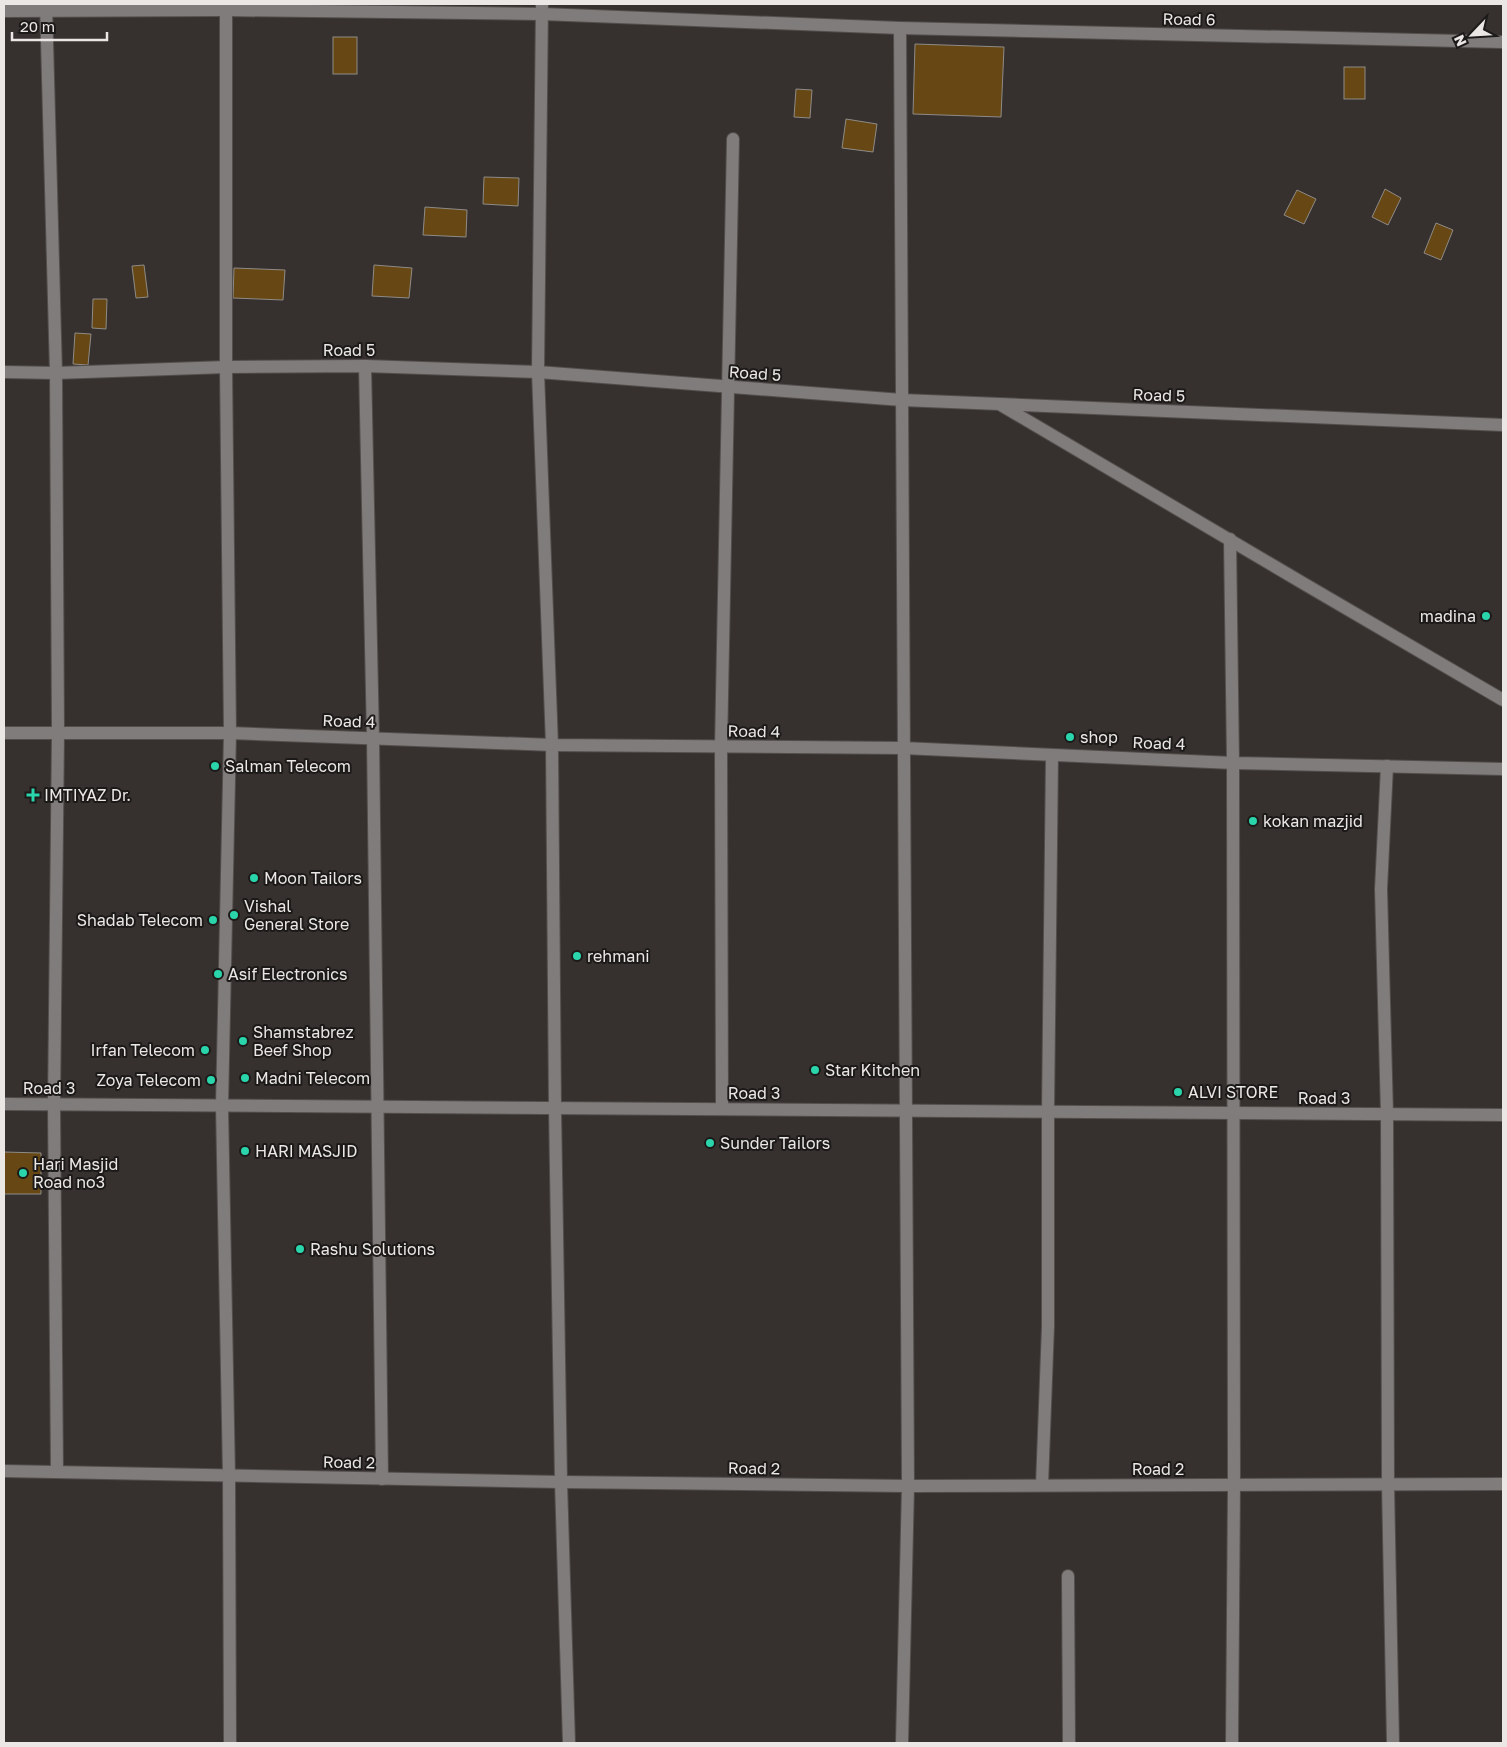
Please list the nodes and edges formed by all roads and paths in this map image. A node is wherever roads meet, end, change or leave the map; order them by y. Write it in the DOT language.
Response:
graph roads {
  1 [pos="46,7"];
  2 [pos="226,7"];
  3 [pos="542,9"];
  4 [pos="4,11"];
  5 [pos="900,28"];
  6 [pos="1503,42"];
  7 [pos="732,139"];
  8 [pos="365,366"];
  9 [pos="226,367"];
  10 [pos="4,372"];
  11 [pos="56,372"];
  12 [pos="538,372"];
  13 [pos="727,387"];
  14 [pos="902,400"];
  15 [pos="999,404"];
  16 [pos="1503,425"];
  17 [pos="1230,539"];
  18 [pos="1503,700"];
  19 [pos="4,733"];
  20 [pos="58,733"];
  21 [pos="230,733"];
  22 [pos="373,738"];
  23 [pos="552,745"];
  24 [pos="721,747"];
  25 [pos="903,748"];
  26 [pos="1052,755"];
  27 [pos="1233,762"];
  28 [pos="1387,766"];
  29 [pos="1503,769"];
  30 [pos="4,1104"];
  31 [pos="54,1105"];
  32 [pos="222,1106"];
  33 [pos="376,1107"];
  34 [pos="556,1108"];
  35 [pos="722,1109"];
  36 [pos="906,1110"];
  37 [pos="1048,1112"];
  38 [pos="1232,1113"];
  39 [pos="1387,1114"];
  40 [pos="1503,1115"];
  41 [pos="4,1471"];
  42 [pos="57,1472"];
  43 [pos="230,1476"];
  44 [pos="382,1479"];
  45 [pos="561,1482"];
  46 [pos="1388,1484"];
  47 [pos="1503,1484"];
  48 [pos="1042,1485"];
  49 [pos="1234,1485"];
  50 [pos="908,1486"];
  51 [pos="1068,1576"];
  52 [pos="230,1743"];
  53 [pos="569,1743"];
  54 [pos="902,1743"];
  55 [pos="1069,1743"];
  56 [pos="1232,1743"];
  57 [pos="1393,1743"];
  1 -- 2 [label="street, Road 6"];
  1 -- 4 [label="street, Road 6"];
  1 -- 11 [label="street"];
  2 -- 3 [label="street, Road 6"];
  2 -- 9 [label="street"];
  3 -- 5 [label="street, Road 6"];
  3 -- 12 [label="street"];
  5 -- 6 [label="street, Road 6"];
  5 -- 14 [label="street"];
  7 -- 13 [label="street"];
  8 -- 9 [label="street, Road 5"];
  8 -- 12 [label="street, Road 5"];
  8 -- 22 [label="street"];
  9 -- 11 [label="street, Road 5"];
  9 -- 21 [label="street"];
  10 -- 11 [label="street, Road 5"];
  11 -- 20 [label="street"];
  12 -- 13 [label="street, Road 5"];
  12 -- 23 [label="street"];
  13 -- 14 [label="street, Road 5"];
  13 -- 24 [label="street"];
  14 -- 15 [label="street, Road 5"];
  14 -- 25 [label="street"];
  15 -- 16 [label="street, Road 5"];
  15 -- 17 [label="street"];
  17 -- 18 [label="street"];
  17 -- 27 [label="street"];
  19 -- 20 [label="street, Road 4"];
  20 -- 21 [label="street, Road 4"];
  20 -- 31 [label="street"];
  21 -- 22 [label="street, Road 4"];
  21 -- 32 [label="street"];
  22 -- 23 [label="street, Road 4"];
  22 -- 33 [label="street"];
  23 -- 24 [label="street, Road 4"];
  23 -- 34 [label="street"];
  24 -- 25 [label="street, Road 4"];
  24 -- 35 [label="street"];
  25 -- 26 [label="street, Road 4"];
  25 -- 36 [label="street"];
  26 -- 27 [label="street, Road 4"];
  26 -- 37 [label="street"];
  27 -- 28 [label="street, Road 4"];
  27 -- 38 [label="street"];
  28 -- 29 [label="street, Road 4"];
  28 -- 39 [label="street"];
  30 -- 31 [label="street, Road 3"];
  31 -- 32 [label="street, Road 3"];
  31 -- 42 [label="street"];
  32 -- 33 [label="street, Road 3"];
  32 -- 43 [label="street"];
  33 -- 34 [label="street, Road 3"];
  33 -- 44 [label="street"];
  34 -- 35 [label="street, Road 3"];
  34 -- 45 [label="street"];
  35 -- 36 [label="street, Road 3"];
  36 -- 37 [label="street, Road 3"];
  36 -- 50 [label="street"];
  37 -- 38 [label="street, Road 3"];
  37 -- 48 [label="street"];
  38 -- 39 [label="street, Road 3"];
  38 -- 49 [label="street"];
  39 -- 40 [label="street, Road 3"];
  39 -- 46 [label="street"];
  41 -- 42 [label="street, Road 2"];
  42 -- 43 [label="street, Road 2"];
  43 -- 44 [label="street, Road 2"];
  43 -- 52 [label="street"];
  44 -- 45 [label="street, Road 2"];
  45 -- 50 [label="street, Road 2"];
  45 -- 53 [label="street"];
  46 -- 47 [label="street, Road 2"];
  46 -- 49 [label="street, Road 2"];
  46 -- 57 [label="street"];
  48 -- 49 [label="street, Road 2"];
  48 -- 50 [label="street, Road 2"];
  49 -- 56 [label="street"];
  50 -- 54 [label="street"];
  51 -- 55 [label="street"];
}
